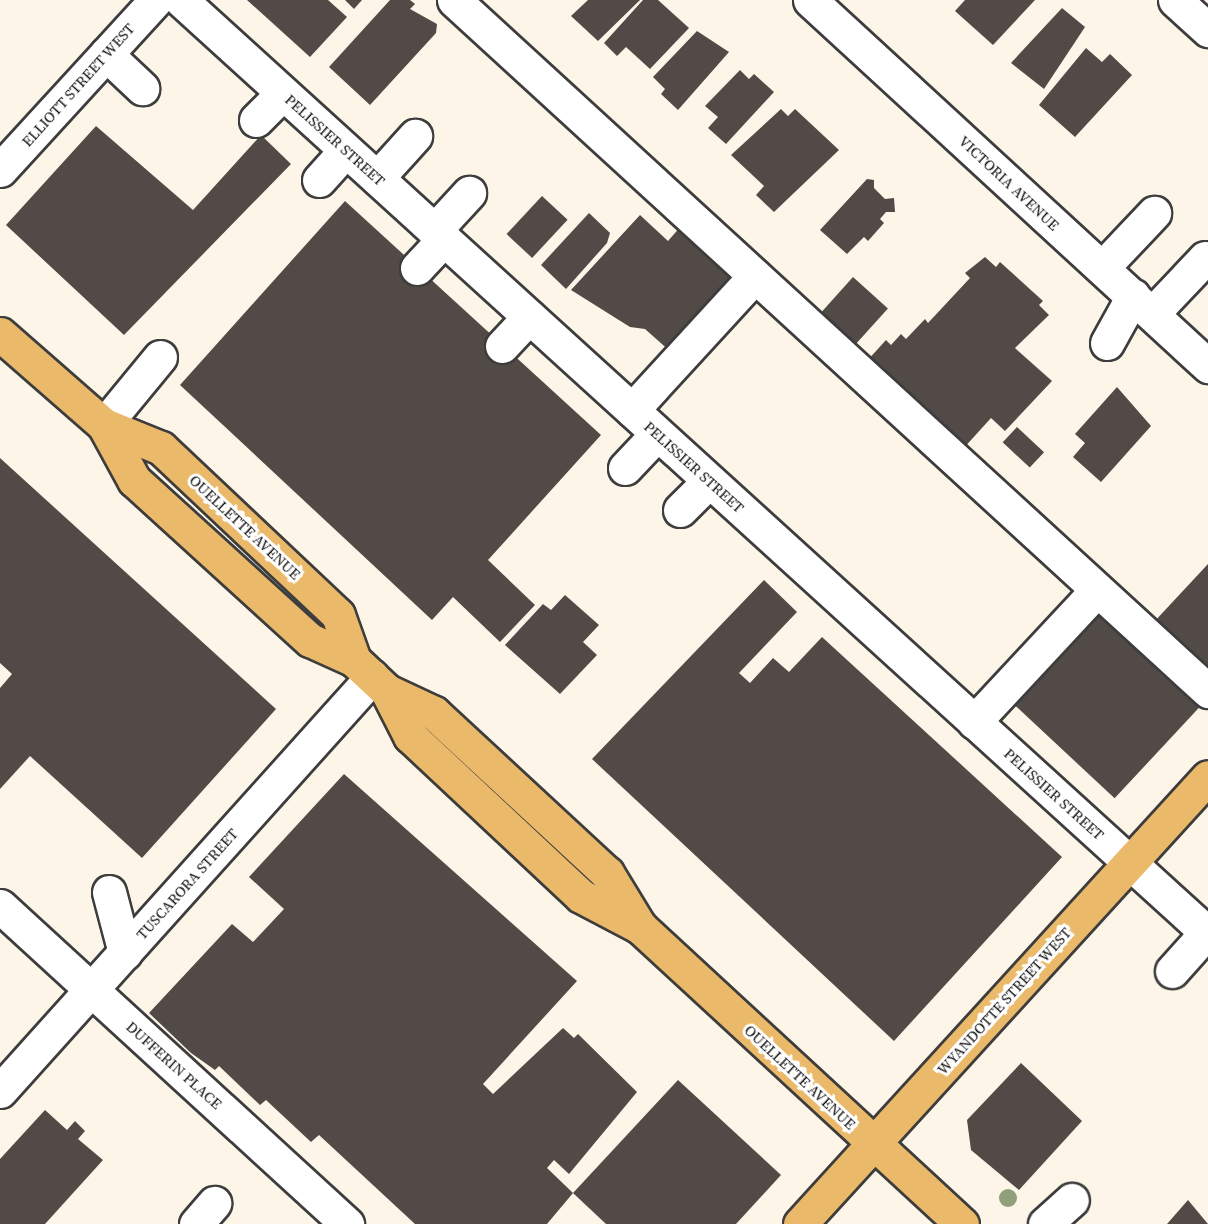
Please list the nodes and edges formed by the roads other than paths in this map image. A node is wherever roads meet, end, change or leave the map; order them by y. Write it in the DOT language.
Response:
graph roads {
  1 [pos="156,0"];
  2 [pos="181,0"];
  3 [pos="454,0"];
  4 [pos="810,0"];
  5 [pos="1175,0"];
  6 [pos="1208,30"];
  7 [pos="106,54"];
  8 [pos="142,88"];
  9 [pos="283,93"];
  10 [pos="256,120"];
  11 [pos="415,136"];
  12 [pos="346,150"];
  13 [pos="0,170"];
  14 [pos="377,178"];
  15 [pos="319,180"];
  16 [pos="469,193"];
  17 [pos="1154,213"];
  18 [pos="439,235"];
  19 [pos="1205,258"];
  20 [pos="417,268"];
  21 [pos="1102,268"];
  22 [pos="755,276"];
  23 [pos="1142,305"];
  24 [pos="529,317"];
  25 [pos="0,334"];
  26 [pos="1107,343"];
  27 [pos="502,346"];
  28 [pos="160,357"];
  29 [pos="1208,366"];
  30 [pos="632,411"];
  31 [pos="104,425"];
  32 [pos="657,434"];
  33 [pos="625,468"];
  34 [pos="709,481"];
  35 [pos="680,510"];
  36 [pos="1097,590"];
  37 [pos="371,676"];
  38 [pos="1208,691"];
  39 [pos="974,722"];
  40 [pos="1208,777"];
  41 [pos="1130,863"];
  42 [pos="109,892"];
  43 [pos="0,906"];
  44 [pos="1207,934"];
  45 [pos="125,953"];
  46 [pos="1172,971"];
  47 [pos="92,990"];
  48 [pos="0,1091"];
  49 [pos="873,1145"];
  50 [pos="1072,1200"];
  51 [pos="347,1224"];
  52 [pos="800,1224"];
  53 [pos="962,1224"];
  54 [pos="1045,1224"];
  1 -- 7 [label="street, ELLIOTT STREET WEST"];
  2 -- 9 [label="street, PELISSIER STREET"];
  3 -- 22 [label="street"];
  4 -- 21 [label="street, VICTORIA AVENUE"];
  5 -- 6 [label="street"];
  7 -- 8 [label="street"];
  7 -- 13 [label="street, ELLIOTT STREET WEST"];
  9 -- 10 [label="street"];
  9 -- 12 [label="street, PELISSIER STREET"];
  11 -- 14 [label="street"];
  12 -- 14 [label="street, PELISSIER STREET"];
  12 -- 15 [label="street"];
  14 -- 18 [label="street, PELISSIER STREET"];
  16 -- 18 [label="street"];
  17 -- 21 [label="street"];
  18 -- 20 [label="street"];
  18 -- 24 [label="street, PELISSIER STREET"];
  19 -- 23 [label="street"];
  21 -- 23 [label="street, VICTORIA AVENUE"];
  22 -- 30 [label="street"];
  22 -- 36 [label="street"];
  23 -- 26 [label="street"];
  23 -- 29 [label="street, VICTORIA AVENUE"];
  24 -- 27 [label="street"];
  24 -- 30 [label="street, PELISSIER STREET"];
  25 -- 31 [label="main road"];
  28 -- 31 [label="street"];
  30 -- 32 [label="street, PELISSIER STREET"];
  31 -- 37 [label="main road"];
  32 -- 33 [label="street"];
  32 -- 34 [label="street, PELISSIER STREET"];
  34 -- 35 [label="street"];
  34 -- 39 [label="street, PELISSIER STREET"];
  36 -- 38 [label="street"];
  36 -- 39 [label="street"];
  37 -- 45 [label="street, TUSCARORA STREET"];
  37 -- 49 [label="main road, OUELLETTE AVENUE"];
  39 -- 41 [label="street, PELISSIER STREET"];
  40 -- 41 [label="main road, WYANDOTTE STREET WEST"];
  41 -- 44 [label="street, PELISSIER STREET"];
  41 -- 49 [label="main road, WYANDOTTE STREET WEST"];
  42 -- 45 [label="street"];
  43 -- 47 [label="street, DUFFERIN PLACE"];
  44 -- 46 [label="street"];
  45 -- 47 [label="street, TUSCARORA STREET"];
  47 -- 48 [label="street, TUSCARORA STREET"];
  47 -- 51 [label="street, DUFFERIN PLACE"];
  49 -- 52 [label="main road, WYANDOTTE STREET WEST"];
  49 -- 53 [label="main road, OUELLETTE AVENUE"];
  50 -- 54 [label="street"];
}
